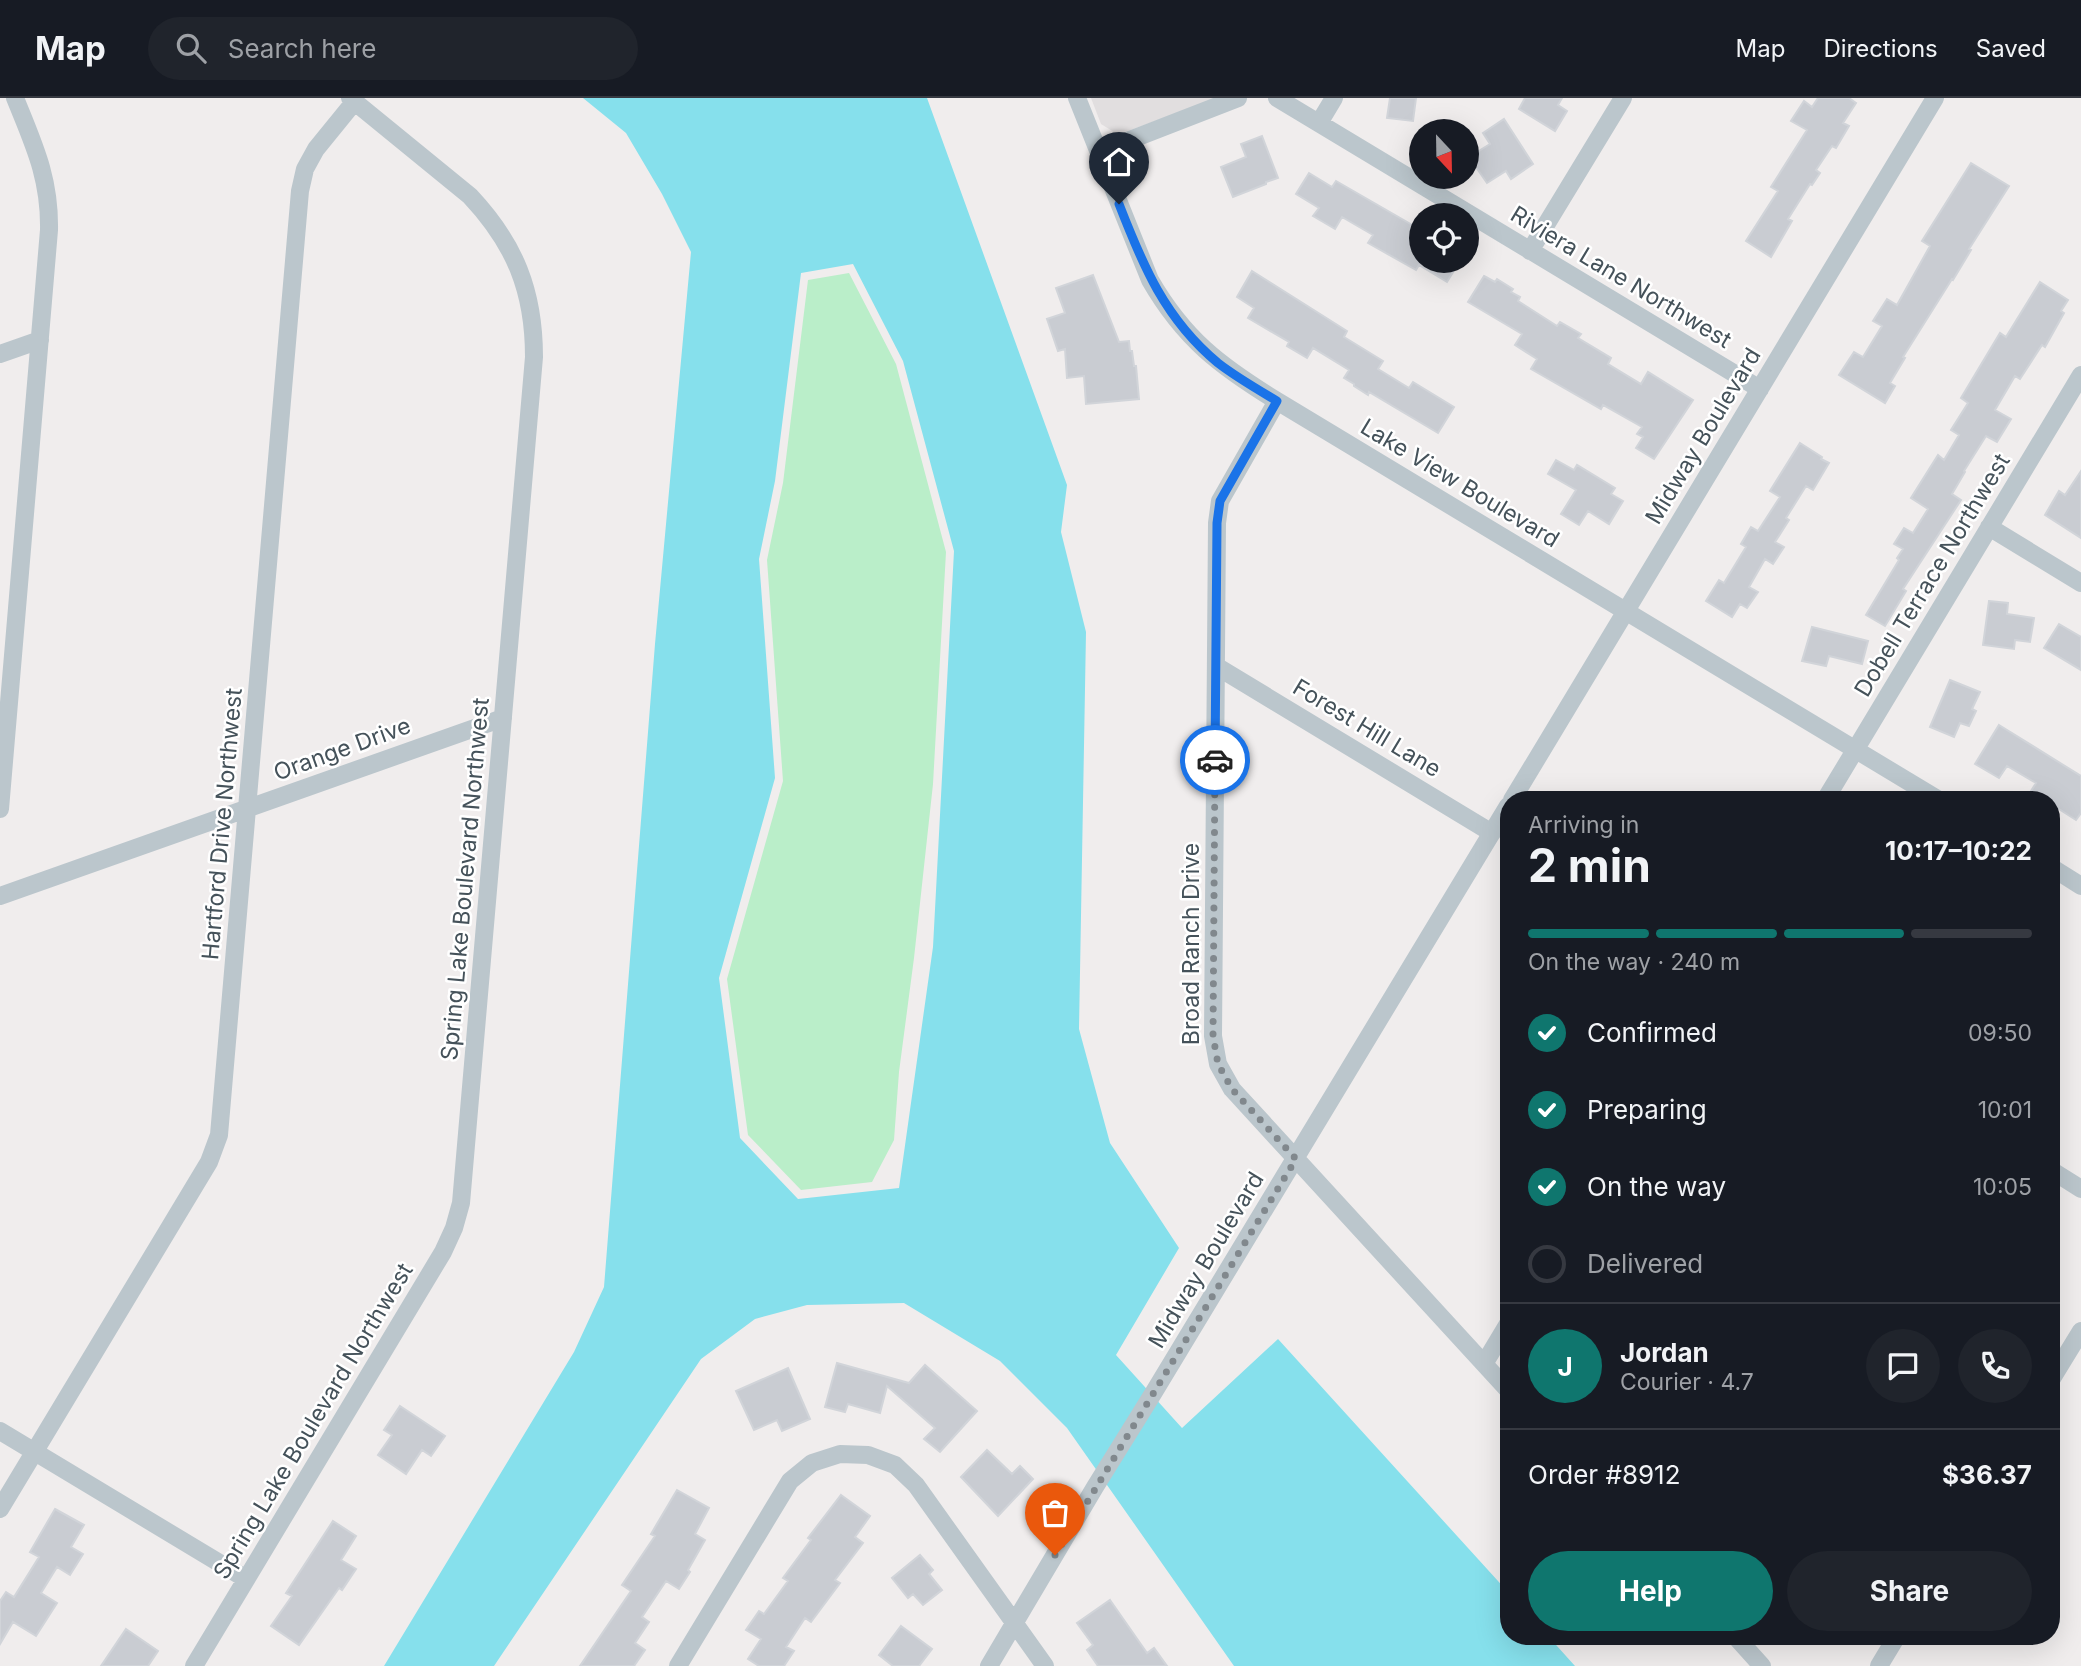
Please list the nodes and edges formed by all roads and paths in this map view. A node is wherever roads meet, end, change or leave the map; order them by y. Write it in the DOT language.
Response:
graph roads {
  1 [pos="15,98"];
  2 [pos="1077,98"];
  3 [pos="1238,98"];
  4 [pos="1277,98"];
  5 [pos="1334,98"];
  6 [pos="1623,98"];
  7 [pos="1936,98"];
  8 [pos="353,100"];
  9 [pos="1319,123"];
  10 [pos="1099,152"];
  11 [pos="1530,251"];
  12 [pos="40,340"];
  13 [pos="0,355"];
  14 [pos="2081,375"];
  15 [pos="1760,389"];
  16 [pos="1277,401"];
  17 [pos="1989,527"];
  18 [pos="2081,583"];
  19 [pos="1626,611"];
  20 [pos="8,623"];
  21 [pos="1216,666"];
  22 [pos="503,718"];
  23 [pos="1855,749"];
  24 [pos="1517,791"];
  25 [pos="1830,791"];
  26 [pos="1924,791"];
  27 [pos="0,808"];
  28 [pos="248,808"];
  29 [pos="1500,820"];
  30 [pos="1493,833"];
  31 [pos="2060,873"];
  32 [pos="2081,886"];
  33 [pos="0,896"];
  34 [pos="1296,1159"];
  35 [pos="2060,1176"];
  36 [pos="2081,1189"];
  37 [pos="2081,1331"];
  38 [pos="1500,1337"];
  39 [pos="1484,1364"];
  40 [pos="2060,1365"];
  41 [pos="1500,1381"];
  42 [pos="0,1431"];
  43 [pos="34,1452"];
  44 [pos="0,1509"];
  45 [pos="246,1579"];
  46 [pos="1014,1623"];
  47 [pos="1743,1645"];
  48 [pos="1891,1645"];
  49 [pos="194,1666"];
  50 [pos="678,1666"];
  51 [pos="989,1666"];
  52 [pos="1045,1666"];
  53 [pos="1762,1666"];
  54 [pos="1879,1666"];
  1 -- 12 [label="street"];
  2 -- 10 [label="street, Lake View Boulevard"];
  3 -- 10 [label="street"];
  4 -- 9 [label="street, Riviera Lane Northwest"];
  5 -- 9 [label="street"];
  6 -- 11 [label="street"];
  7 -- 15 [label="street, Midway Boulevard"];
  8 -- 22 [label="street, Spring Lake Boulevard Northwest"];
  8 -- 28 [label="street, Hartford Drive Northwest"];
  9 -- 11 [label="street, Riviera Lane Northwest"];
  10 -- 16 [label="street, Lake View Boulevard"];
  11 -- 15 [label="street, Riviera Lane Northwest"];
  12 -- 13 [label="street"];
  12 -- 20 [label="street"];
  14 -- 17 [label="street, Dobell Terrace Northwest"];
  15 -- 19 [label="street, Midway Boulevard"];
  16 -- 19 [label="street, Lake View Boulevard"];
  16 -- 21 [label="street, Broad Ranch Drive"];
  17 -- 18 [label="street"];
  17 -- 23 [label="street, Dobell Terrace Northwest"];
  19 -- 23 [label="street, Lake View Boulevard"];
  19 -- 24 [label="street, Midway Boulevard"];
  20 -- 27 [label="street"];
  21 -- 30 [label="street, Forest Hill Lane"];
  21 -- 34 [label="street, Broad Ranch Drive"];
  22 -- 28 [label="street, Orange Drive"];
  22 -- 45 [label="street, Spring Lake Boulevard Northwest"];
  23 -- 25 [label="street, Dobell Terrace Northwest"];
  23 -- 26 [label="street, Lake View Boulevard"];
  28 -- 33 [label="street, Orange Drive"];
  28 -- 43 [label="street, Hartford Drive Northwest"];
  29 -- 30 [label="street, Midway Boulevard"];
  30 -- 34 [label="street, Midway Boulevard"];
  31 -- 32 [label="street"];
  34 -- 39 [label="street, Broad Ranch Drive"];
  34 -- 46 [label="street, Midway Boulevard"];
  35 -- 36 [label="street"];
  37 -- 40 [label="street"];
  38 -- 39 [label="street"];
  39 -- 41 [label="street, Broad Ranch Drive"];
  42 -- 43 [label="street"];
  43 -- 44 [label="street, Hartford Drive Northwest"];
  43 -- 45 [label="street"];
  45 -- 49 [label="street, Spring Lake Boulevard Northwest"];
  46 -- 50 [label="street"];
  46 -- 51 [label="street, Midway Boulevard"];
  46 -- 52 [label="street"];
  47 -- 53 [label="street"];
  48 -- 54 [label="street"];
}
